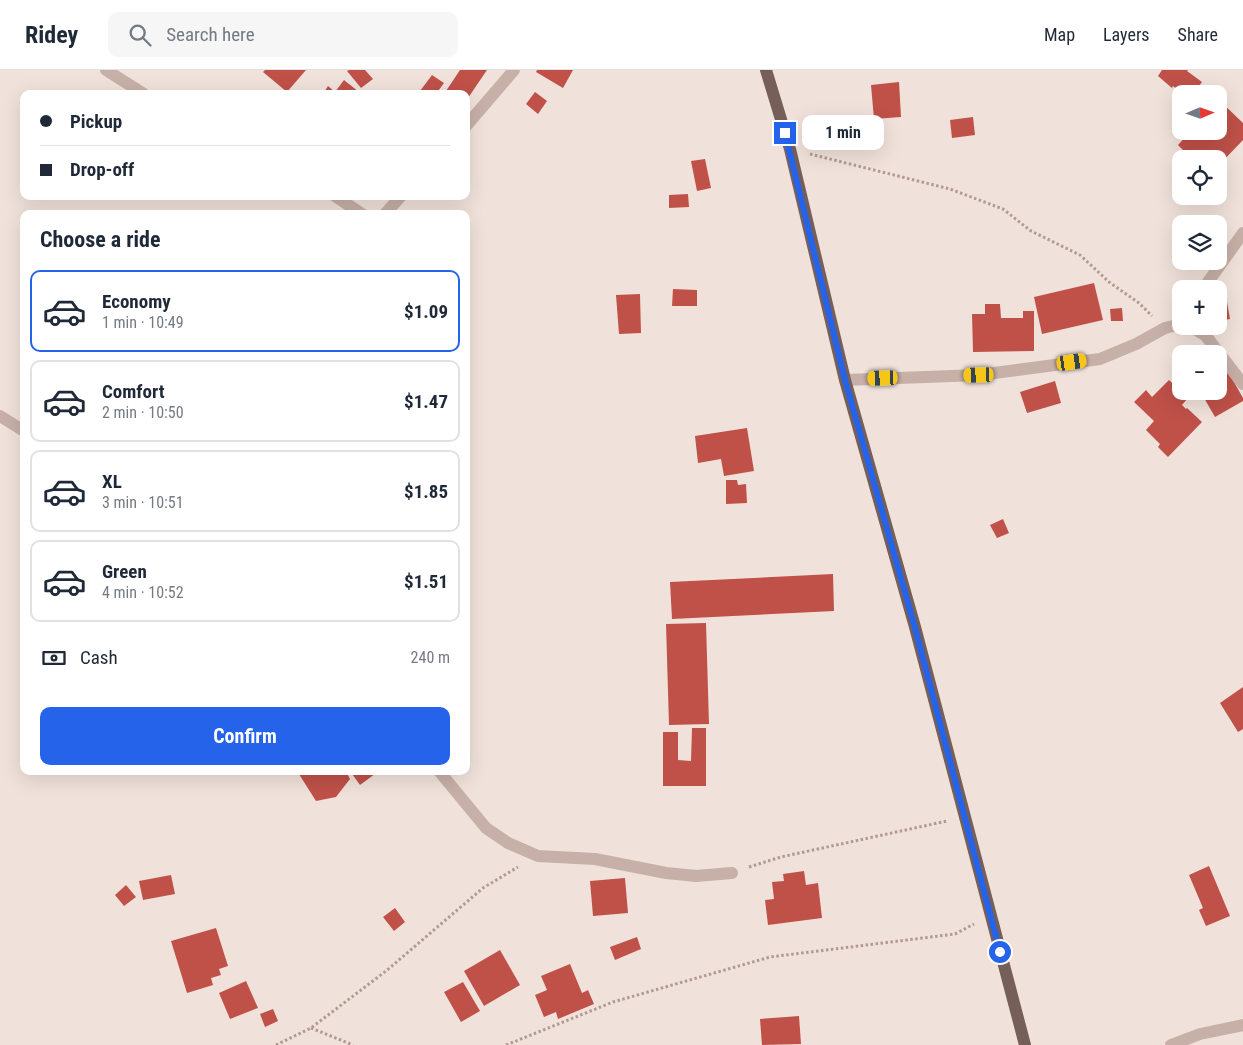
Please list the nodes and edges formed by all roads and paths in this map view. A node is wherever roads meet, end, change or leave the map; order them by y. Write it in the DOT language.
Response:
graph roads {
  1 [pos="106,70"];
  2 [pos="514,70"];
  3 [pos="766,70"];
  4 [pos="138,90"];
  5 [pos="470,121"];
  6 [pos="790,149"];
  7 [pos="341,200"];
  8 [pos="397,200"];
  9 [pos="356,210"];
  10 [pos="389,210"];
  11 [pos="1243,233"];
  12 [pos="1209,280"];
  13 [pos="1172,326"];
  14 [pos="1165,328"];
  15 [pos="1204,335"];
  16 [pos="845,380"];
  17 [pos="1243,384"];
  18 [pos="0,416"];
  19 [pos="20,428"];
  20 [pos="441,775"];
  21 [pos="965,817"];
  22 [pos="538,856"];
  23 [pos="732,873"];
  24 [pos="990,915"];
  25 [pos="1243,1025"];
  26 [pos="311,1028"];
  27 [pos="276,1045"];
  28 [pos="353,1045"];
  29 [pos="506,1045"];
  30 [pos="1025,1045"];
  31 [pos="1171,1045"];
  1 -- 4 [label="street"];
  2 -- 5 [label="street"];
  3 -- 6 [label="main road"];
  6 -- 14 [label="path"];
  6 -- 16 [label="main road"];
  7 -- 9 [label="street"];
  8 -- 10 [label="street"];
  11 -- 12 [label="street"];
  13 -- 14 [label="street"];
  14 -- 16 [label="street"];
  15 -- 17 [label="street"];
  16 -- 21 [label="main road"];
  18 -- 19 [label="street"];
  20 -- 22 [label="street"];
  21 -- 23 [label="path"];
  21 -- 24 [label="main road"];
  22 -- 23 [label="street"];
  22 -- 26 [label="path"];
  24 -- 29 [label="path"];
  24 -- 30 [label="main road"];
  25 -- 31 [label="street"];
  26 -- 27 [label="path"];
  26 -- 28 [label="path"];
}
